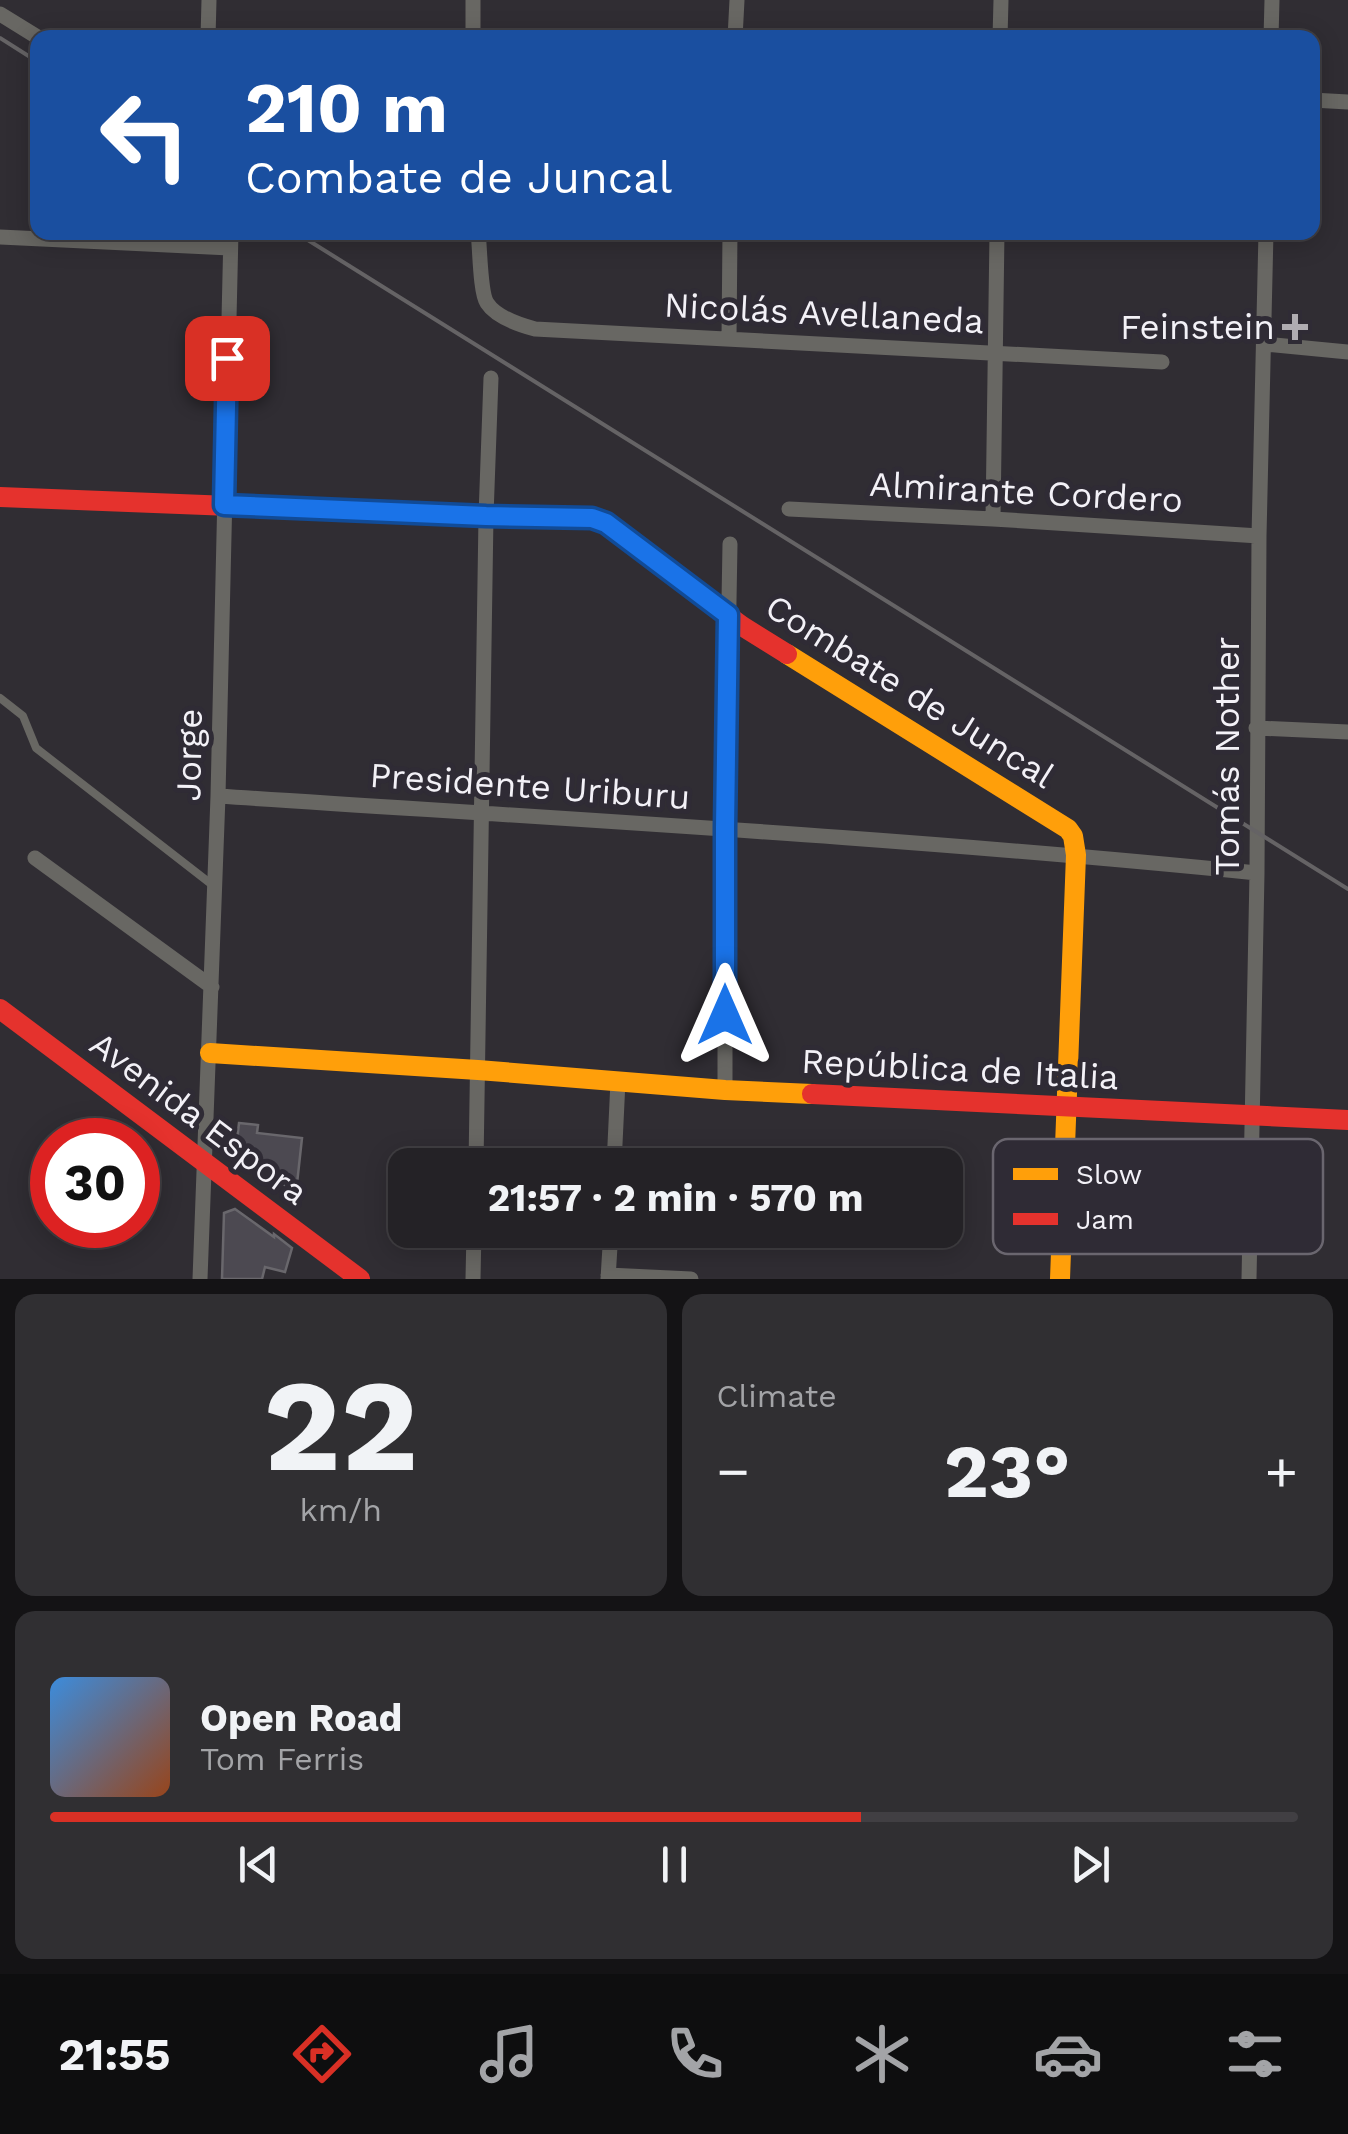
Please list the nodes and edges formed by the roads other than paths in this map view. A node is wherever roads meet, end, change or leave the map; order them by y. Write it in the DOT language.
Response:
graph roads {
  1 [pos="208,0"];
  2 [pos="474,0"];
  3 [pos="737,0"];
  4 [pos="1000,0"];
  5 [pos="1272,0"];
  6 [pos="0,14"];
  7 [pos="208,30"];
  8 [pos="473,30"];
  9 [pos="735,30"];
  10 [pos="1000,30"];
  11 [pos="1271,30"];
  12 [pos="30,33"];
  13 [pos="1320,100"];
  14 [pos="1348,102"];
  15 [pos="0,237"];
  16 [pos="30,237"];
  17 [pos="230,240"];
  18 [pos="479,240"];
  19 [pos="730,240"];
  20 [pos="997,240"];
  21 [pos="1266,240"];
  22 [pos="729,338"];
  23 [pos="1264,344"];
  24 [pos="994,352"];
  25 [pos="1348,352"];
  26 [pos="1162,362"];
  27 [pos="490,378"];
  28 [pos="0,498"];
  29 [pos="224,505"];
  30 [pos="789,510"];
  31 [pos="486,516"];
  32 [pos="994,519"];
  33 [pos="1258,536"];
  34 [pos="730,544"];
  35 [pos="728,615"];
  36 [pos="0,698"];
  37 [pos="1256,728"];
  38 [pos="1348,732"];
  39 [pos="218,796"];
  40 [pos="481,814"];
  41 [pos="725,828"];
  42 [pos="1076,855"];
  43 [pos="35,858"];
  44 [pos="1257,873"];
  45 [pos="215,887"];
  46 [pos="212,987"];
  47 [pos="0,1009"];
  48 [pos="210,1053"];
  49 [pos="478,1070"];
  50 [pos="618,1081"];
  51 [pos="725,1090"];
  52 [pos="1065,1107"];
  53 [pos="1253,1116"];
  54 [pos="1348,1120"];
  55 [pos="1064,1139"];
  56 [pos="1252,1139"];
  57 [pos="476,1148"];
  58 [pos="615,1148"];
  59 [pos="206,1164"];
  60 [pos="474,1248"];
  61 [pos="609,1248"];
  62 [pos="1061,1254"];
  63 [pos="1250,1254"];
  64 [pos="608,1277"];
  65 [pos="200,1279"];
  66 [pos="360,1279"];
  67 [pos="473,1279"];
  68 [pos="691,1279"];
  69 [pos="1060,1279"];
  70 [pos="1249,1279"];
  1 -- 7 [label="street"];
  2 -- 8 [label="street"];
  3 -- 9 [label="street"];
  4 -- 10 [label="street"];
  5 -- 11 [label="street"];
  6 -- 12 [label="street"];
  13 -- 14 [label="street"];
  15 -- 16 [label="street"];
  17 -- 29 [label="street, Jorge"];
  18 -- 22 [label="street, Nicolás Avellaneda"];
  19 -- 22 [label="street"];
  20 -- 24 [label="street"];
  21 -- 23 [label="street, Tomás Nother"];
  22 -- 24 [label="street, Nicolás Avellaneda"];
  23 -- 25 [label="street"];
  23 -- 33 [label="street, Tomás Nother"];
  24 -- 26 [label="street, Nicolás Avellaneda"];
  24 -- 32 [label="street"];
  27 -- 31 [label="street"];
  28 -- 29 [label="street, Combate de Juncal"];
  29 -- 31 [label="street, Combate de Juncal"];
  29 -- 39 [label="street, Jorge"];
  30 -- 32 [label="street, Almirante Cordero"];
  31 -- 35 [label="street, Combate de Juncal"];
  31 -- 40 [label="street"];
  32 -- 33 [label="street, Almirante Cordero"];
  33 -- 37 [label="street, Tomás Nother"];
  34 -- 35 [label="street"];
  35 -- 41 [label="street"];
  35 -- 42 [label="street, Combate de Juncal"];
  36 -- 45 [label="lane"];
  37 -- 38 [label="street"];
  37 -- 44 [label="street, Tomás Nother"];
  39 -- 40 [label="street, Presidente Uriburu"];
  39 -- 45 [label="street, Jorge"];
  40 -- 41 [label="street, Presidente Uriburu"];
  40 -- 49 [label="street"];
  41 -- 42 [label="street, Presidente Uriburu"];
  41 -- 51 [label="street"];
  42 -- 44 [label="street, Presidente Uriburu"];
  42 -- 52 [label="street"];
  43 -- 46 [label="street"];
  44 -- 53 [label="street, Tomás Nother"];
  45 -- 46 [label="street, Jorge"];
  46 -- 48 [label="street, Jorge"];
  47 -- 59 [label="street, Avenida Espora"];
  48 -- 49 [label="street, República de Italia"];
  48 -- 59 [label="street, Jorge"];
  49 -- 50 [label="street, República de Italia"];
  49 -- 57 [label="street"];
  50 -- 51 [label="street, República de Italia"];
  50 -- 58 [label="street"];
  51 -- 52 [label="street, República de Italia"];
  52 -- 53 [label="street, República de Italia"];
  52 -- 55 [label="street"];
  53 -- 54 [label="street, República de Italia"];
  53 -- 56 [label="street, Tomás Nother"];
  59 -- 65 [label="street, Jorge"];
  59 -- 66 [label="street, Avenida Espora"];
  60 -- 67 [label="street"];
  61 -- 64 [label="street"];
  62 -- 69 [label="street"];
  63 -- 70 [label="street, Tomás Nother"];
  64 -- 68 [label="street"];
}
